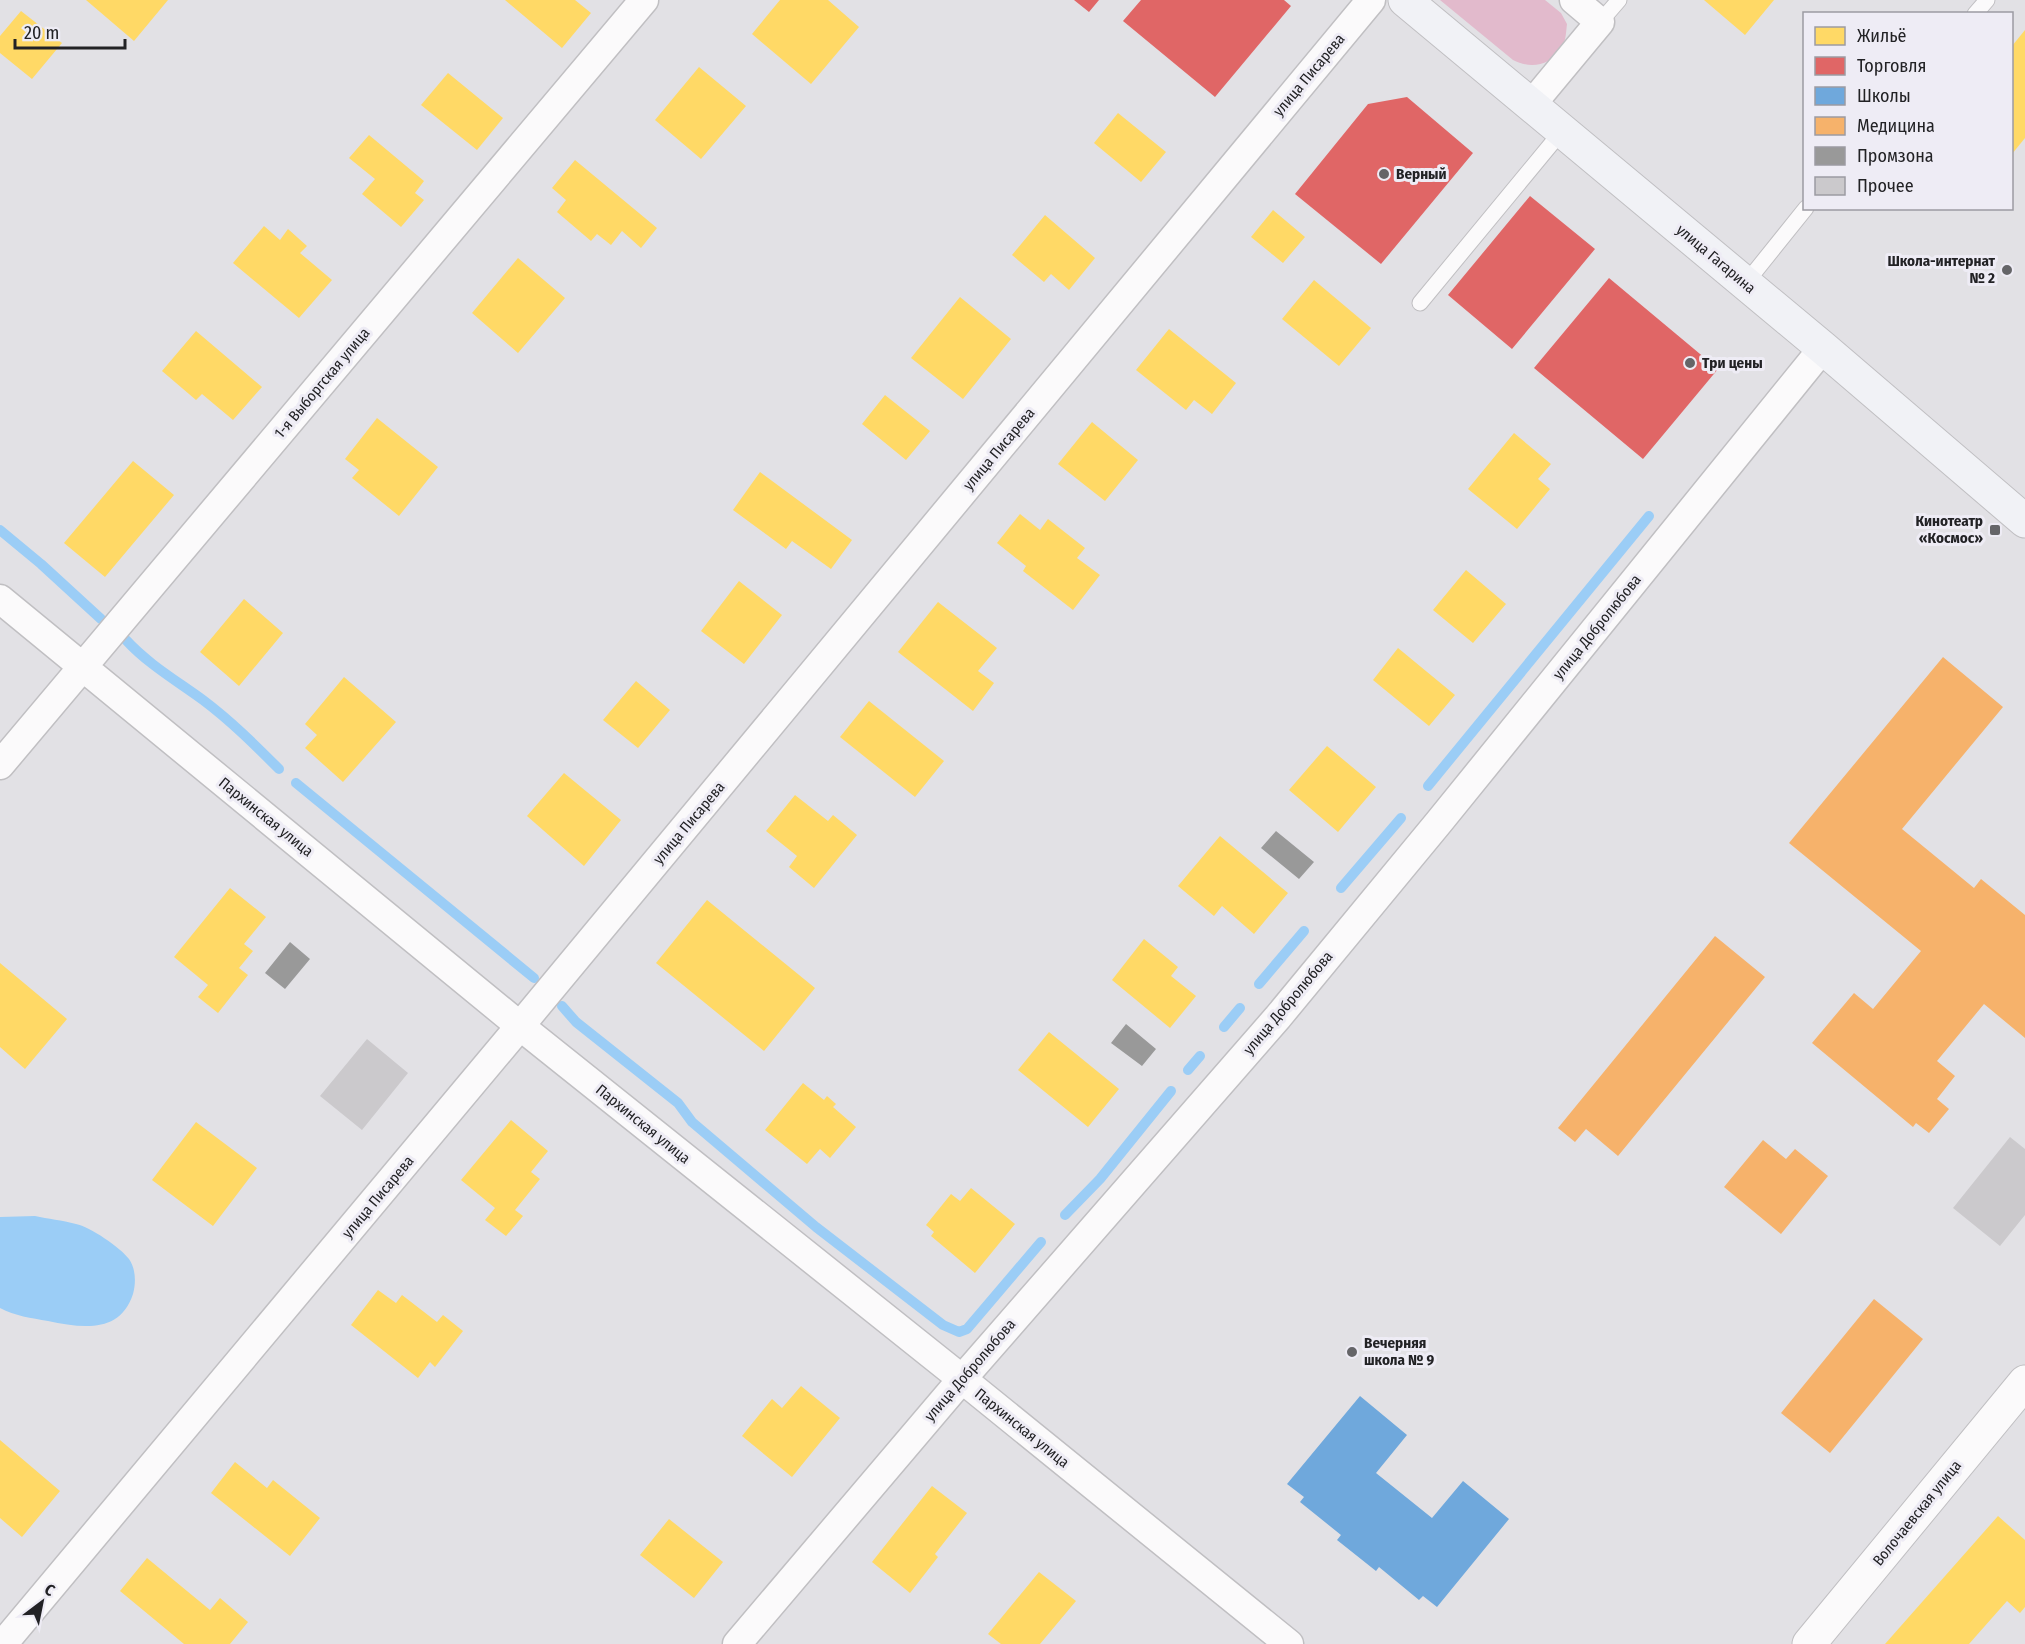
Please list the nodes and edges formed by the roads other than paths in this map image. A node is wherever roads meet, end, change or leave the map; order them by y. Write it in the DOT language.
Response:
graph roads {
  1 [pos="644,0"];
  2 [pos="1371,0"];
  3 [pos="1404,0"];
  4 [pos="1574,0"];
  5 [pos="1619,0"];
  6 [pos="1986,0"];
  7 [pos="1977,12"];
  8 [pos="1600,22"];
  9 [pos="1531,105"];
  10 [pos="1562,131"];
  11 [pos="1804,210"];
  12 [pos="1745,284"];
  13 [pos="1420,303"];
  14 [pos="1824,348"];
  15 [pos="2025,520"];
  16 [pos="0,599"];
  17 [pos="83,666"];
  18 [pos="0,765"];
  19 [pos="520,1026"];
  20 [pos="962,1378"];
  21 [pos="2025,1382"];
  22 [pos="1272,1639"];
  23 [pos="3,1644"];
  24 [pos="737,1644"];
  25 [pos="1809,1644"];
  1 -- 17 [label="street, 1-я Выборгская улица"];
  2 -- 19 [label="street, улица Писарева"];
  3 -- 9 [label="main road, улица Гагарина"];
  4 -- 8 [label="street"];
  5 -- 8 [label="lane"];
  6 -- 7 [label="lane"];
  8 -- 9 [label="street"];
  9 -- 10 [label="main road, улица Гагарина"];
  10 -- 12 [label="main road, улица Гагарина"];
  10 -- 13 [label="lane"];
  11 -- 12 [label="lane"];
  12 -- 14 [label="main road, улица Гагарина"];
  14 -- 15 [label="main road, улица Гагарина"];
  14 -- 20 [label="street, улица Добролюбова"];
  16 -- 17 [label="street, Пархинская улица"];
  17 -- 18 [label="street, 1-я Выборгская улица"];
  17 -- 19 [label="street, Пархинская улица"];
  19 -- 20 [label="street, Пархинская улица"];
  19 -- 23 [label="street, улица Писарева"];
  20 -- 22 [label="street, Пархинская улица"];
  20 -- 24 [label="street, улица Добролюбова"];
  21 -- 25 [label="street, Волочаевская улица"];
}
